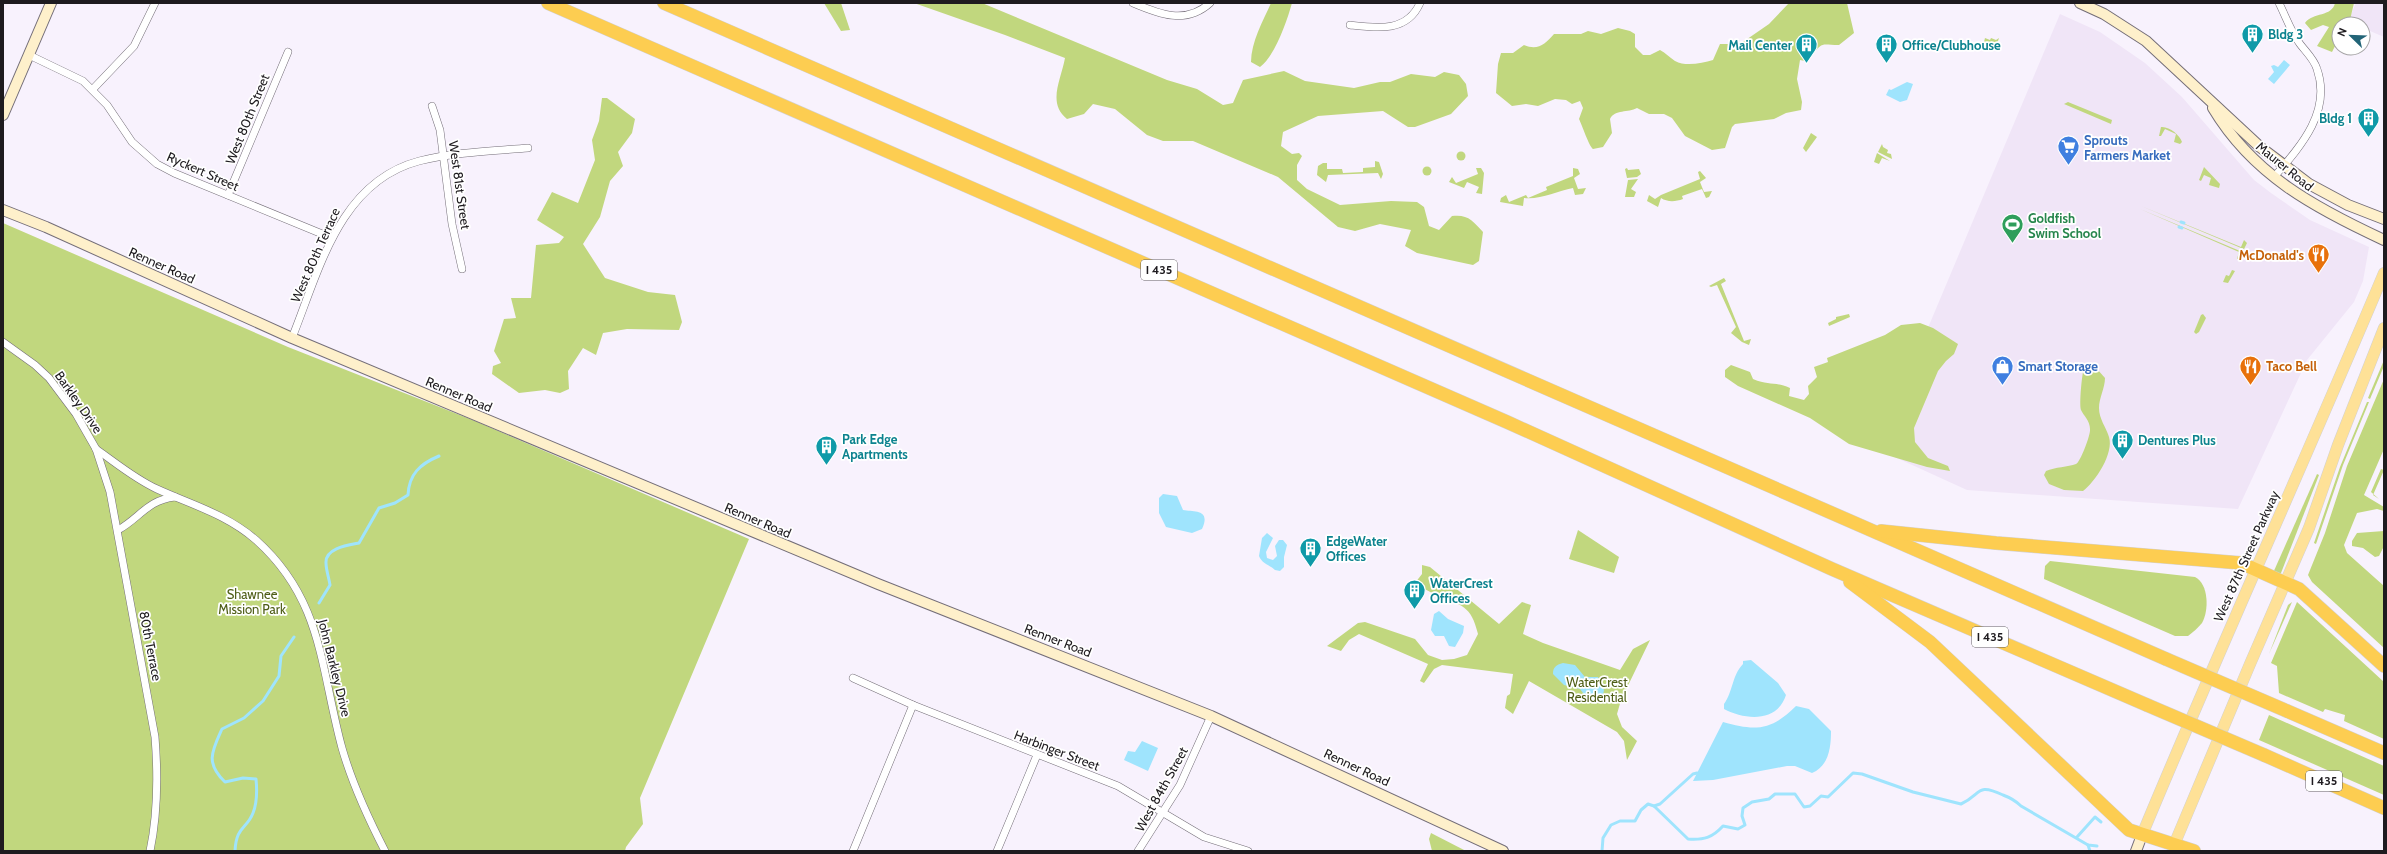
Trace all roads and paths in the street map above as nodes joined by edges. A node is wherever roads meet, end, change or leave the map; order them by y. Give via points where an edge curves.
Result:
1 (51, 3) edge
2 (155, 3) edge
3 (548, 3) edge
4 (664, 3) edge
5 (1133, 3) edge
6 (1210, 3) edge
7 (1420, 3) edge
8 (2080, 3) edge
9 (2279, 3) edge
10 (1350, 25) dead end
11 (288, 52) dead end
12 (29, 54) junction
13 (93, 89) junction
14 (2208, 101) junction
15 (432, 106) dead end
16 (3, 115) edge
17 (528, 148) dead end
18 (445, 156) junction
19 (2284, 166) junction
20 (2274, 177) junction
21 (228, 195) junction
22 (3, 210) edge
23 (2384, 219) edge
24 (332, 238) junction
25 (2384, 240) edge
26 (462, 269) dead end
27 (2384, 273) edge
28 (2384, 328) edge
29 (292, 338) junction
30 (3, 342) edge
31 (96, 449) junction
32 (177, 497) junction
33 (118, 530) junction
34 (1870, 530) junction
35 (1832, 569) junction
36 (2254, 569) junction
37 (2285, 581) junction
38 (2384, 666) edge
39 (853, 678) dead end
40 (913, 705) junction
41 (1211, 716) junction
42 (2384, 753) edge
43 (1037, 755) junction
44 (2384, 808) edge
45 (1164, 812) junction
46 (2142, 835) junction
47 (2173, 848) edge
48 (150, 851) edge
49 (385, 851) edge
50 (853, 851) edge
51 (997, 851) edge
52 (1138, 851) edge
53 (1248, 851) edge
54 (1503, 851) edge
55 (2136, 851) edge
56 (2194, 851) edge

1 - 12 main road
2 - 13 street via 134,46
3 - 35 highway, I 435 via 1507,422
4 - 34 highway
5 - 6 street via 1157,13 1180,16 1195,12
7 - 10 street via 1410,18 1396,26
8 - 14 main road, Maurer Road via 2104,14 2146,41
9 - 19 street via 2317,70 2321,92 2318,112 2310,131
11 - 21 street, West 80th Street
12 - 13 street, Ryckert Street via 63,70
12 - 16 main road
13 - 21 street, Ryckert Street via 132,142 152,160 174,173
14 - 19 main road, Maurer Road
14 - 20 main road, Maurer Road via 2225,128 2251,157
15 - 18 street, West 81st Street
17 - 18 street, West 80th Terrace
18 - 24 street, West 80th Terrace via 402,166 378,180 347,210
18 - 26 street, West 81st Street via 452,224
19 - 20 street
19 - 23 main road, Maurer Road via 2330,196
20 - 25 main road, Maurer Road via 2294,194 2327,214
21 - 24 street, Ryckert Street
22 - 29 main road, Renner Road
24 - 29 street, West 80th Terrace
27 - 36 main road, West 87th Street Parkway via 2315,436
28 - 37 main road via 2309,528
29 - 41 main road, Renner Road via 878,584
30 - 31 street, Barkley Drive via 36,365 49,378 76,414
31 - 32 street, John Barkley Drive via 143,482
31 - 33 street, 80th Terrace via 110,492
32 - 33 street via 154,502 129,524
32 - 49 street, John Barkley Drive via 222,516 240,528 278,563 295,586 314,624 334,714 352,776
33 - 48 street, 80th Terrace via 156,737 156,809
34 - 36 highway via 2004,544 2241,563
34 - 42 highway, bridge
35 - 44 highway, I 435, bridge
35 - 46 highway via 1930,642 2129,830
36 - 37 highway
36 - 46 main road, West 87th Street Parkway
37 - 38 highway via 2304,593
37 - 47 main road
39 - 40 street, Harbinger Street
40 - 43 street, Harbinger Street
40 - 50 street
41 - 45 street, West 84th Street via 1190,764
41 - 54 main road, Renner Road
43 - 45 street, Harbinger Street via 1118,786
43 - 51 street
45 - 52 street, West 84th Street
45 - 53 street, Harbinger Street via 1204,837
46 - 47 highway
46 - 55 main road, West 87th Street Parkway
47 - 56 highway

